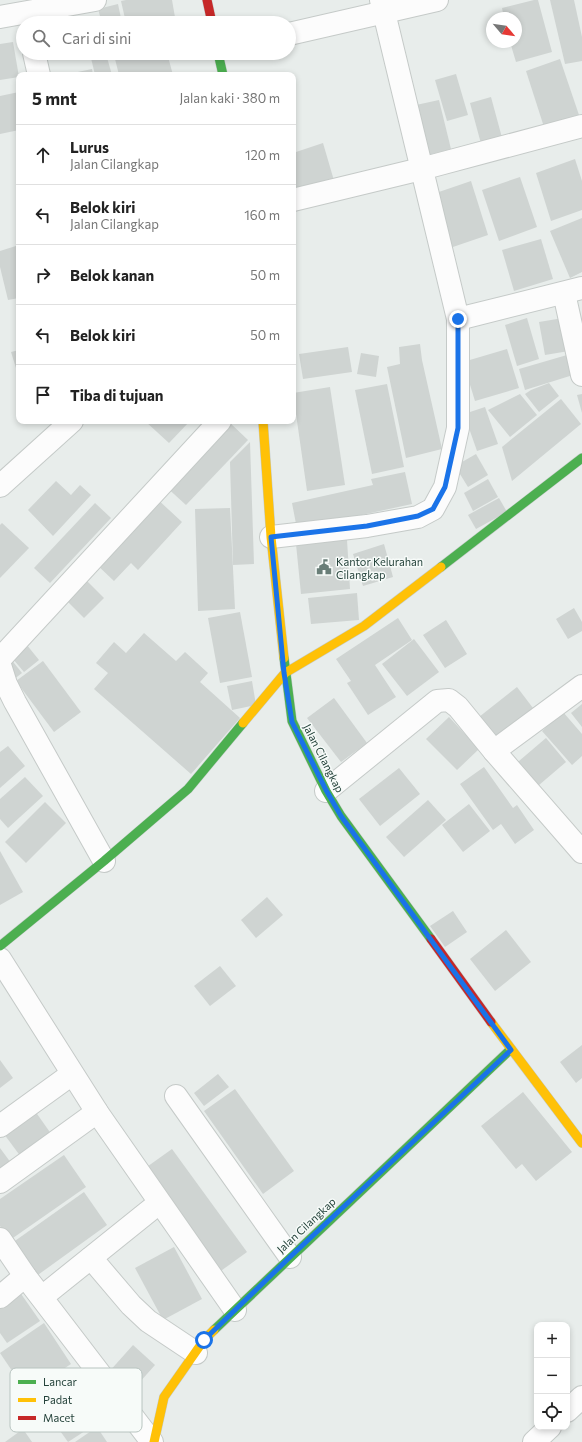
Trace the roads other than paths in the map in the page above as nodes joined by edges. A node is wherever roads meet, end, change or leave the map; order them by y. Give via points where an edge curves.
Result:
1 (95, 0) edge
2 (207, 0) edge
3 (437, 0) edge
4 (383, 6) edge
5 (24, 12) edge
6 (210, 16) edge
7 (0, 17) edge
8 (296, 32) edge
9 (36, 60) edge
10 (220, 60) edge
11 (38, 72) edge
12 (222, 72) edge
13 (582, 126) edge
14 (421, 169) junction
15 (296, 199) edge
16 (573, 291) edge
17 (458, 319) junction
18 (582, 375) edge
19 (69, 424) edge
20 (217, 424) edge
21 (263, 424) edge
22 (582, 458) edge
23 (0, 486) edge
24 (271, 537) junction
25 (0, 659) edge
26 (0, 666) edge
27 (284, 673) junction
28 (582, 686) edge
29 (494, 751) junction
30 (326, 790) junction
31 (582, 852) edge
32 (104, 862) junction
33 (0, 946) edge
34 (0, 959) edge
35 (511, 1050) junction
36 (72, 1074) junction
37 (176, 1096) dead end
38 (97, 1112) junction
39 (0, 1126) edge
40 (582, 1143) edge
41 (0, 1182) edge
42 (160, 1203) junction
43 (0, 1239) edge
44 (290, 1257) junction
45 (91, 1258) junction
46 (25, 1276) junction
47 (0, 1296) edge
48 (42, 1297) junction
49 (235, 1310) junction
50 (196, 1353) junction
51 (96, 1368) edge
52 (582, 1397) edge
53 (570, 1408) edge
54 (142, 1428) edge
55 (547, 1430) edge
56 (153, 1442) edge
57 (534, 1442) edge

1 - 5 street
2 - 6 street
3 - 4 street
4 - 8 street
4 - 14 street
5 - 7 street
9 - 11 street
10 - 12 street
13 - 14 street
14 - 15 street
14 - 17 street
16 - 17 street
16 - 18 street
17 - 24 street via 458,428 445,487 433,509 418,516 367,526
19 - 23 street
20 - 25 street
21 - 24 street, Jalan Cilangkap
22 - 27 street via 364,626
24 - 27 street, Jalan Cilangkap
26 - 32 street via 15,702
27 - 30 street, Jalan Cilangkap via 292,722
27 - 32 street via 188,788
28 - 29 street
29 - 30 street via 458,707 449,700 437,701
29 - 31 street
30 - 35 street, Jalan Cilangkap via 341,816
32 - 33 street
34 - 36 street
35 - 40 street, Jalan Cilangkap
35 - 44 street, Jalan Cilangkap
36 - 38 street
36 - 39 street
37 - 44 street
38 - 41 street
38 - 42 street
42 - 45 street
42 - 49 street
43 - 46 street
44 - 49 street, Jalan Cilangkap
45 - 48 street
45 - 50 street via 148,1321
46 - 47 street
46 - 48 street
48 - 51 street
49 - 50 street, Jalan Cilangkap via 204,1340
50 - 56 street, Jalan Cilangkap via 164,1398
52 - 53 street
54 - 56 street
55 - 57 street

